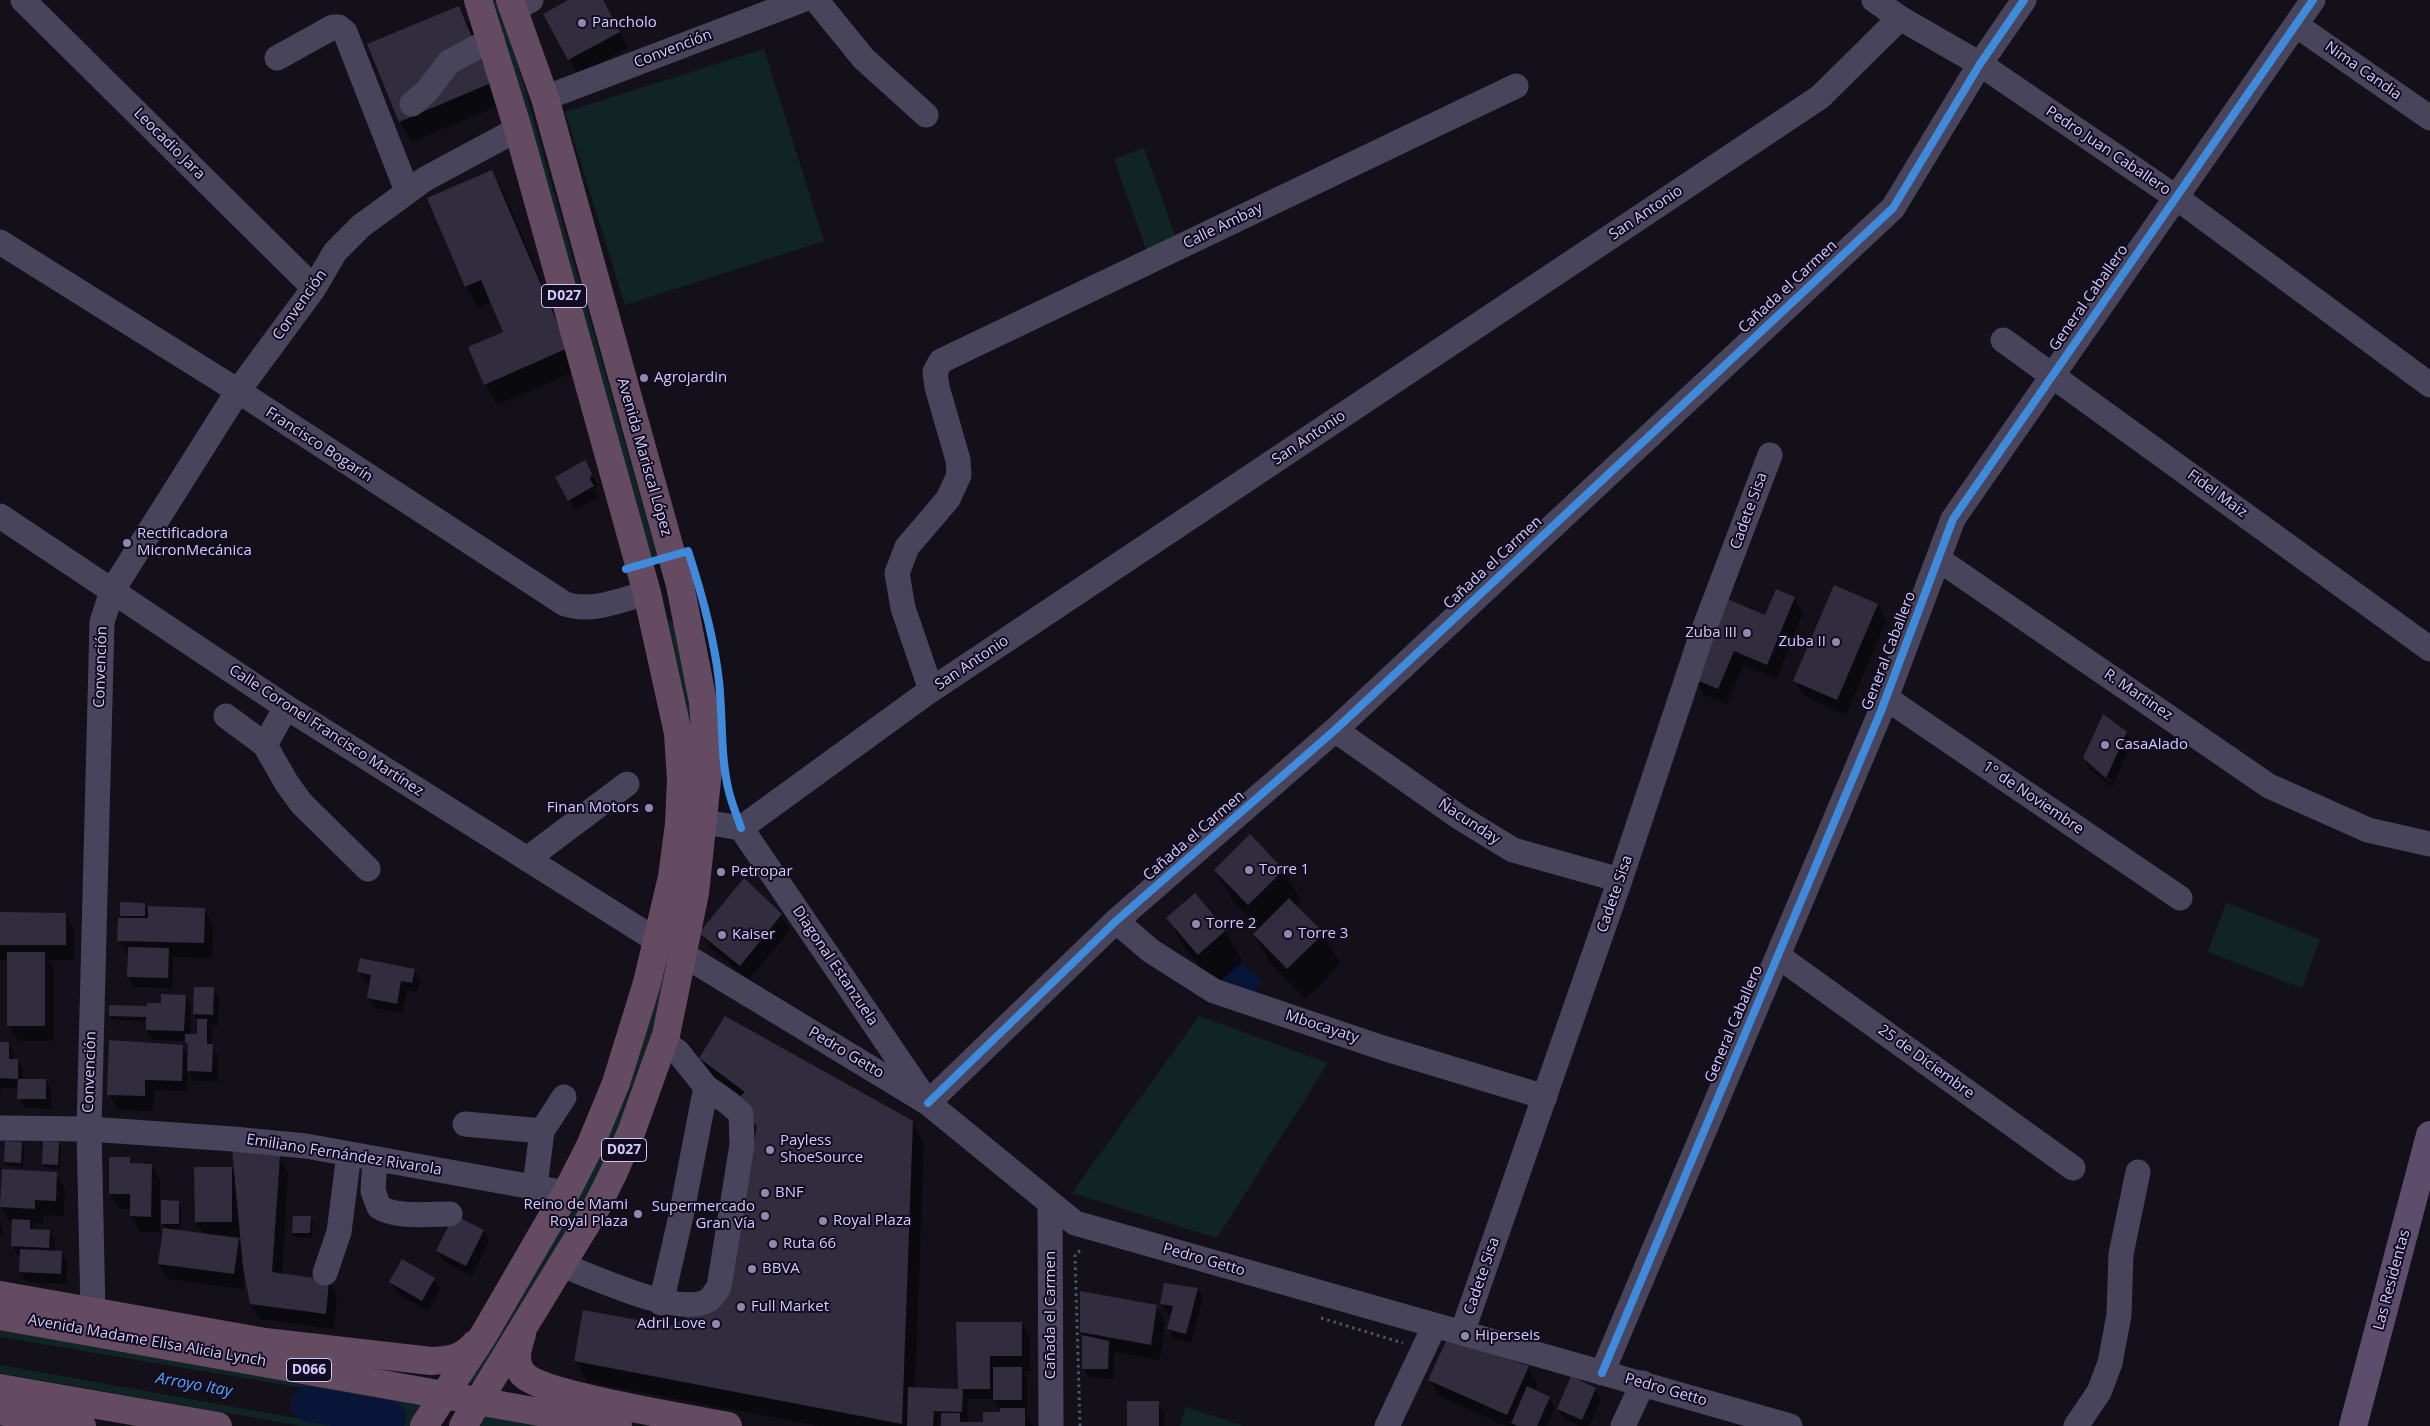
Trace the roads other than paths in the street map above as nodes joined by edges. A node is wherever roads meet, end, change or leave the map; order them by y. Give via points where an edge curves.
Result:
1 (23, 0) edge
2 (478, 0) edge
3 (802, 0) edge
4 (816, 0) edge
5 (1874, 0) edge
6 (2024, 0) edge
7 (2313, 0) edge
8 (522, 2) edge
9 (1900, 18) junction
10 (2296, 25) junction
11 (492, 39) junction
12 (277, 58) dead end
13 (1980, 64) junction
14 (1516, 86) dead end
15 (545, 98) junction
16 (412, 104) dead end
17 (926, 115) dead end
18 (2430, 118) edge
19 (518, 128) junction
20 (406, 192) junction
21 (2176, 198) junction
22 (0, 242) edge
23 (314, 288) junction
24 (2003, 340) dead end
25 (2052, 375) junction
26 (2430, 385) edge
27 (238, 392) junction
28 (1770, 455) dead end
29 (0, 516) edge
30 (1938, 559) junction
31 (112, 591) junction
32 (647, 593) junction
33 (2430, 649) edge
34 (931, 690) junction
35 (1886, 698) junction
36 (286, 708) junction
37 (226, 716) dead end
38 (1335, 730) junction
39 (265, 745) junction
40 (627, 784) dead end
41 (704, 822) junction
42 (741, 828) junction
43 (2430, 844) edge
44 (528, 859) junction
45 (368, 869) dead end
46 (1620, 880) junction
47 (2180, 898) dead end
48 (1116, 921) junction
49 (656, 940) junction
50 (684, 955) junction
51 (1778, 956) junction
52 (663, 1042) junction
53 (706, 1087) junction
54 (564, 1097) dead end
55 (1545, 1097) junction
56 (928, 1103) junction
57 (465, 1124) dead end
58 (0, 1128) edge
59 (89, 1129) junction
60 (542, 1131) junction
61 (2430, 1135) edge
62 (350, 1154) junction
63 (375, 1159) junction
64 (2074, 1168) dead end
65 (2138, 1172) dead end
66 (536, 1186) junction
67 (566, 1193) junction
68 (1050, 1204) junction
69 (450, 1214) dead end
70 (562, 1266) junction
71 (325, 1273) dead end
72 (0, 1295) edge
73 (661, 1303) junction
74 (93, 1313) junction
75 (0, 1316) edge
76 (1434, 1326) junction
77 (524, 1328) junction
78 (1462, 1333) junction
79 (483, 1336) junction
80 (1602, 1373) junction
81 (1643, 1383) junction
82 (0, 1388) edge
83 (0, 1411) edge
84 (428, 1420) edge
85 (465, 1423) edge
86 (82, 1426) edge
87 (218, 1426) edge
88 (618, 1426) edge
89 (728, 1426) edge
90 (1051, 1426) edge
91 (1387, 1426) edge
92 (1623, 1426) edge
93 (1790, 1426) edge
94 (2076, 1426) edge
95 (2353, 1426) edge

1 - 23 street, Leocadio Jara
2 - 11 highway, D027
3 - 15 street, Convención
4 - 17 street via 864,59
5 - 9 street, Pedro Juan Caballero
6 - 13 street, Cañada el Carmen
7 - 10 street, General Caballero
8 - 15 highway, Avenida Mariscal López / D027
9 - 13 street, Pedro Juan Caballero
9 - 34 street, San Antonio via 1820,96
10 - 18 street, Nima Candia
10 - 21 street, General Caballero
11 - 16 street via 449,62 427,91
11 - 19 highway, D027
12 - 20 street via 333,26 345,32
13 - 21 street, Pedro Juan Caballero
13 - 38 street, Cañada el Carmen via 1892,208
14 - 34 street, Calle Ambay via 942,361 935,372 937,387 958,460 959,475 948,498 907,547 897,573 903,608
15 - 41 highway, Avenida Mariscal López / D027 via 680,585 703,702 708,771
19 - 20 street, Convención
19 - 32 highway, D027
20 - 23 street, Convención via 361,226 335,252
21 - 25 street, General Caballero
21 - 26 street, Pedro Juan Caballero
22 - 27 street, Francisco Bogarín
23 - 27 street, Convención
24 - 25 street, Fidel Maiz
25 - 30 street, General Caballero via 1952,519
25 - 33 street, Fidel Maiz
27 - 31 street, Convención
27 - 32 street, Francisco Bogarín via 565,604 578,609 591,608
28 - 46 street, Cadete Sisa via 1701,637
29 - 31 street, Calle Coronel Francisco Martínez
30 - 35 street, General Caballero
30 - 43 street, R. Martinez via 2269,786 2368,830
31 - 36 street, Calle Coronel Francisco Martínez
31 - 59 street, Convención via 102,622
32 - 49 highway, D027 via 678,733 681,780 672,877
34 - 42 street, San Antonio
35 - 47 street, 1° de Noviembre
35 - 51 street, General Caballero
36 - 39 street
36 - 44 street, Calle Coronel Francisco Martínez
37 - 39 street
38 - 46 street, Ñacunday via 1459,817 1513,850
38 - 48 street, Cañada el Carmen
39 - 45 street via 301,803
40 - 44 street
41 - 42 street
41 - 50 highway, Avenida Mariscal López / D027
42 - 56 street, Diagonal Estanzuela
44 - 49 street, Calle Coronel Francisco Martínez
46 - 55 street, Cadete Sisa
48 - 55 street, Mbocayaty via 1151,951 1214,992
48 - 56 street, Cañada el Carmen
49 - 67 highway, D027 via 645,992 619,1074 590,1146
50 - 52 highway, D027
50 - 56 street, Pedro Getto
51 - 64 street, 25 de Diciembre
51 - 80 street, General Caballero
52 - 53 street via 678,1052
52 - 70 highway, D027 via 613,1174
53 - 73 street
53 - 73 street via 741,1114 742,1127 731,1224 719,1287 709,1300 687,1306
54 - 60 street
55 - 78 street, Cadete Sisa
56 - 68 street, Pedro Getto
57 - 60 street
58 - 59 street, Emiliano Fernández Rivarola
59 - 62 street, Emiliano Fernández Rivarola via 233,1139
59 - 74 street, Convención
60 - 66 street
61 - 95 main road, Las Residentas
62 - 63 street, Emiliano Fernández Rivarola
62 - 71 street via 339,1232
63 - 66 street, Emiliano Fernández Rivarola
63 - 69 street via 373,1191 379,1207 389,1212
65 - 94 street via 2121,1254 2119,1315 2110,1363 2099,1392
66 - 67 street, Emiliano Fernández Rivarola
67 - 79 highway, D027
68 - 76 street, Pedro Getto via 1075,1223
68 - 90 street, Cañada el Carmen
70 - 73 street
70 - 77 highway, D027
72 - 74 highway
74 - 79 highway via 265,1342 431,1361 465,1355
75 - 88 highway, Avenida Madame Elisa Alicia Lynch / D066, bridge
76 - 78 street, Pedro Getto
76 - 91 street
77 - 85 highway, D027
77 - 89 highway via 517,1351 517,1365 529,1380 577,1396
78 - 80 street, Pedro Getto
79 - 84 highway, D027
80 - 81 street, Pedro Getto
81 - 92 street
81 - 93 street, Pedro Getto
82 - 87 highway
83 - 86 highway

